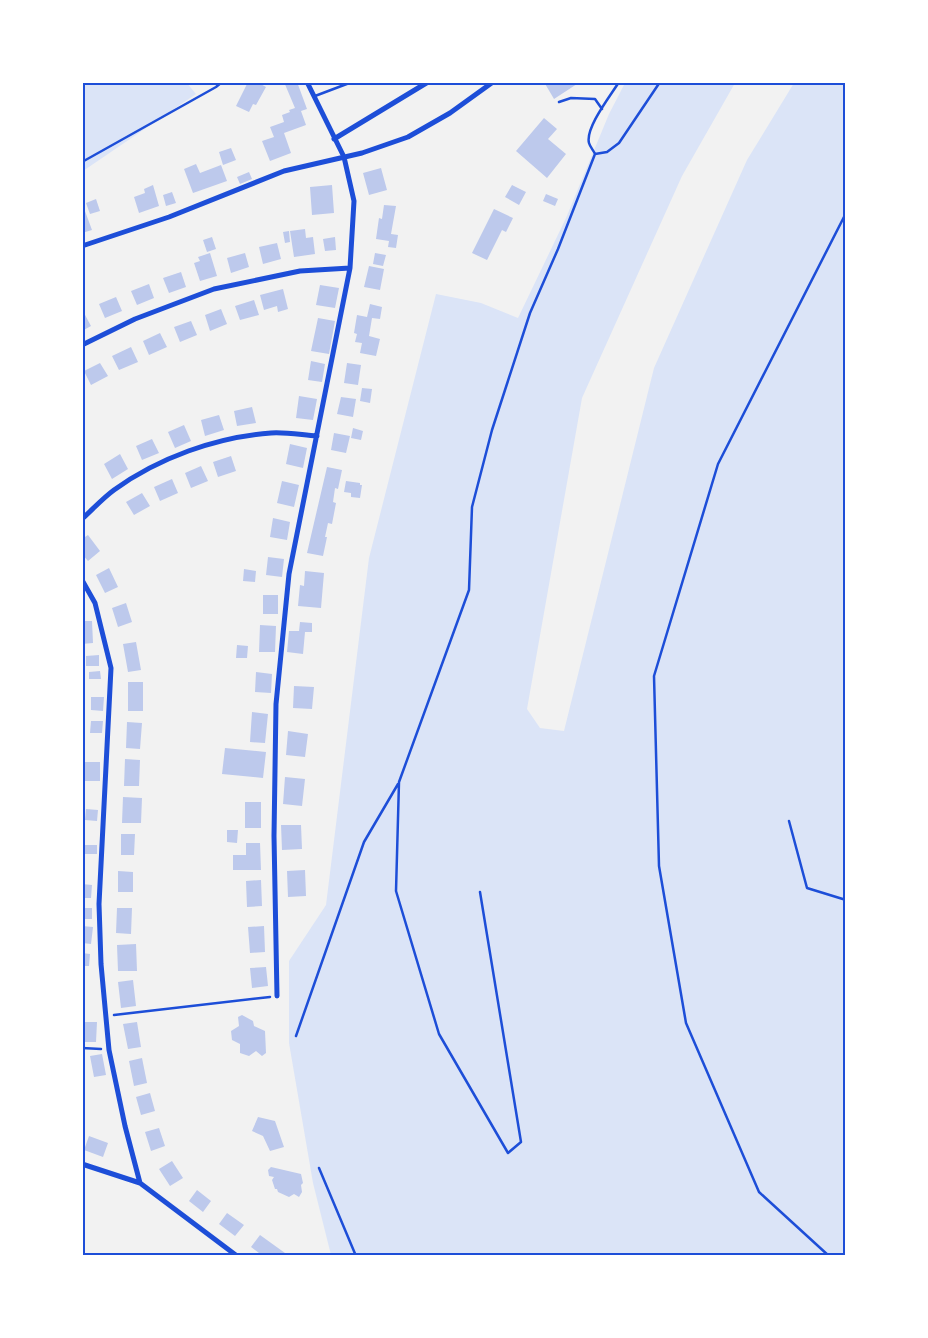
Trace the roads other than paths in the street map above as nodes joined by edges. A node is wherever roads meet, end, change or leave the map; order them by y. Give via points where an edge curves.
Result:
1 (307, 82) edge
2 (352, 82) edge
3 (417, 82) edge
4 (428, 82) edge
5 (492, 82) edge
6 (420, 88) junction
7 (313, 96) junction
8 (334, 139) junction
9 (344, 157) junction
10 (82, 246) edge
11 (350, 268) junction
12 (82, 345) edge
13 (316, 436) junction
14 (82, 519) edge
15 (82, 580) edge
16 (277, 996) road end
17 (82, 1164) edge
18 (140, 1183) junction
19 (238, 1256) edge

1 - 7 street
2 - 7 lane
3 - 6 lane
4 - 6 street
5 - 9 street via 450,113 408,137
6 - 8 street
7 - 8 street
8 - 9 street
9 - 10 street via 284,171 169,217
9 - 11 street via 354,200
11 - 12 street via 300,271 214,290 135,319
11 - 13 street
13 - 14 street via 272,433 235,437 191,451 147,469 113,491
13 - 16 street via 289,574 276,704
15 - 18 street via 95,603 111,668 99,904 101,964 109,1050
17 - 18 street
18 - 19 street

